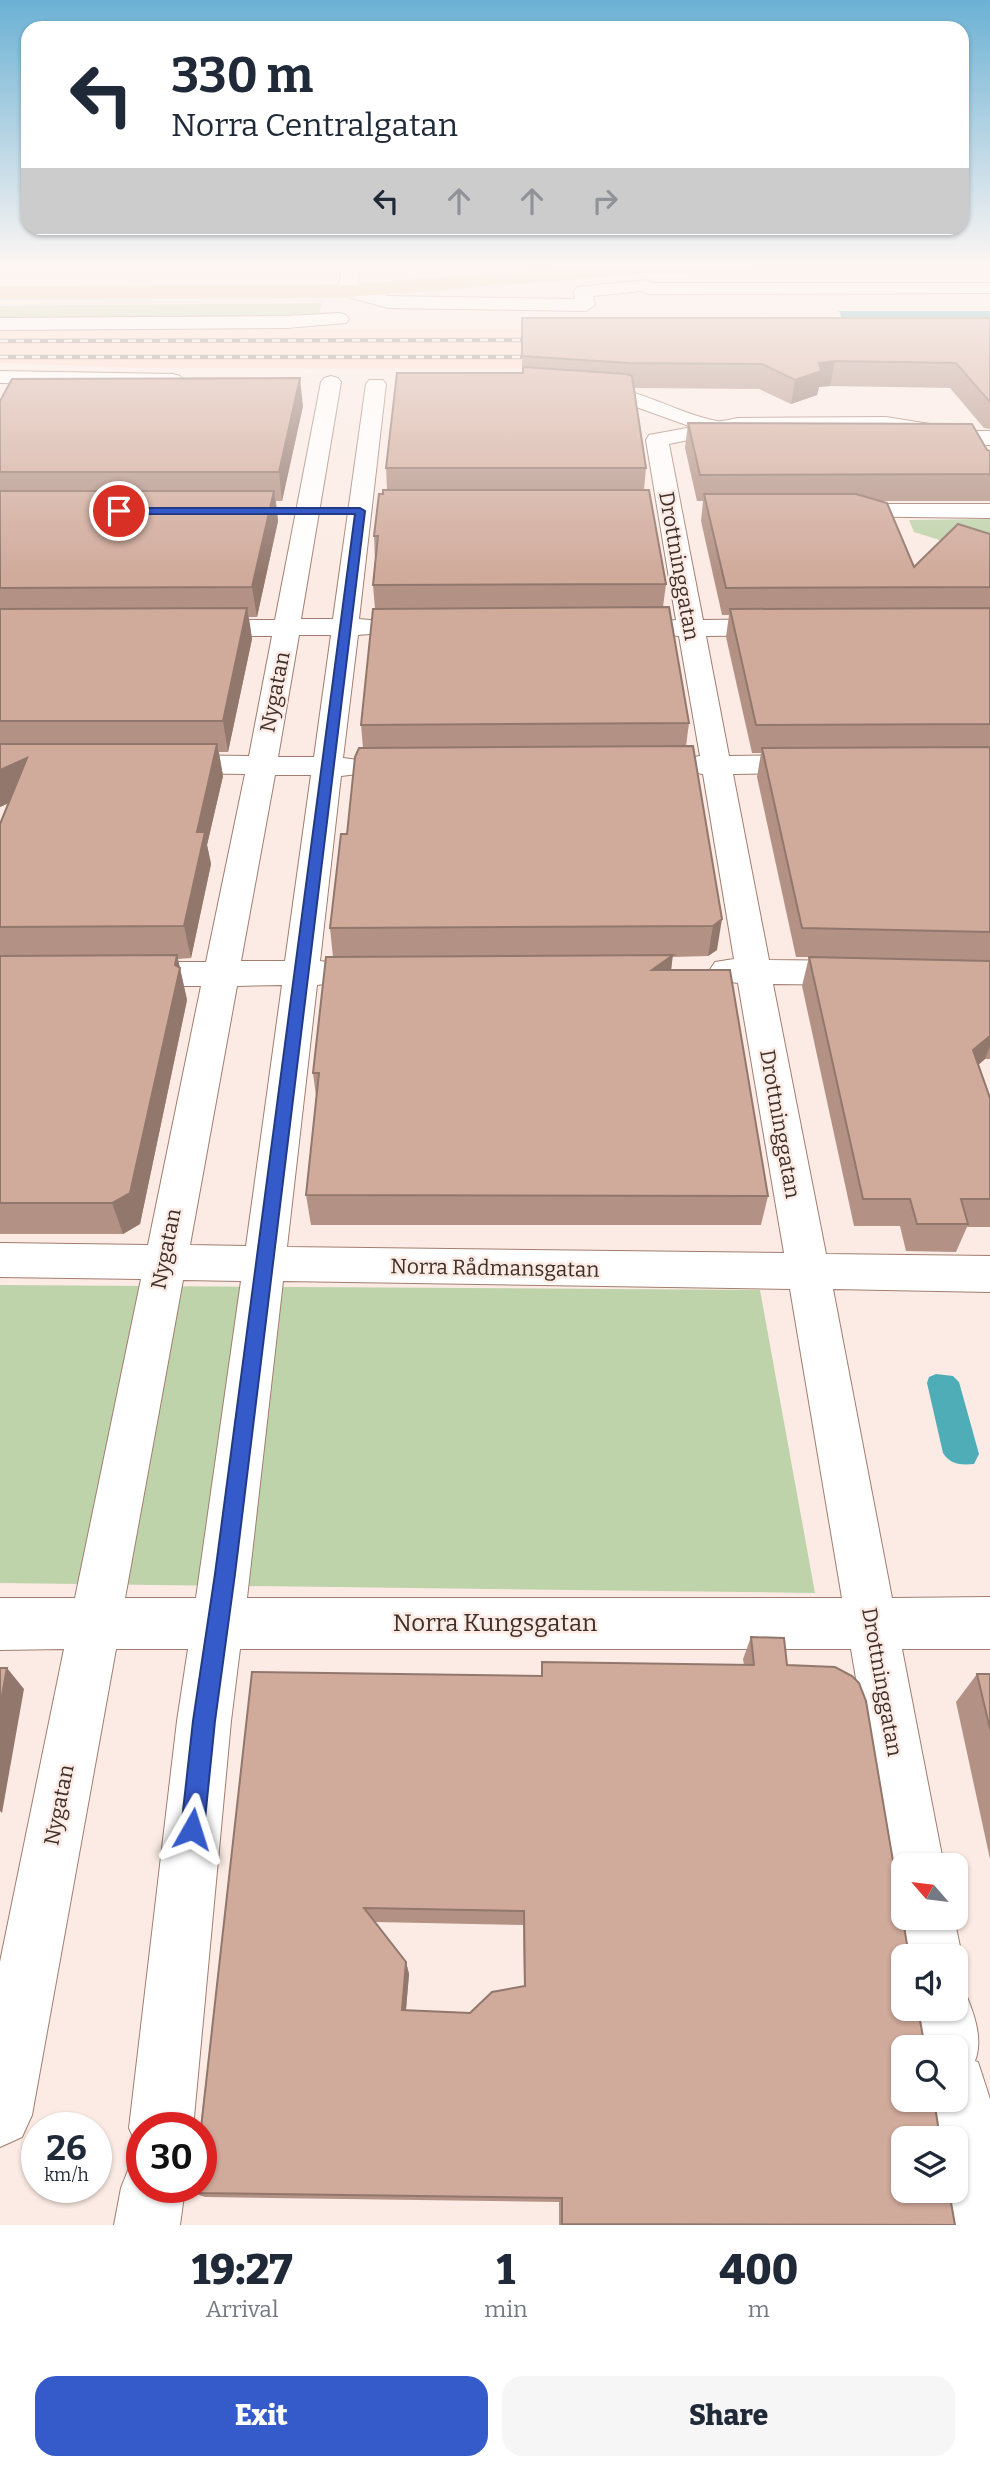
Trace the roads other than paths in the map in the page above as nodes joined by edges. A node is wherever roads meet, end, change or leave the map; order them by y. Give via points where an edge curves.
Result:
1 (194, 387) edge
2 (7, 388) edge
3 (303, 388) dead end
4 (400, 390) edge
5 (352, 391) junction
6 (558, 392) edge
7 (715, 427) junction
8 (981, 445) edge
9 (281, 511) dead end
10 (333, 511) junction
11 (387, 511) edge
12 (809, 511) edge
13 (990, 511) edge
14 (813, 626) edge
15 (287, 627) junction
16 (346, 627) junction
17 (401, 627) edge
18 (178, 628) edge
19 (635, 628) edge
20 (690, 628) junction
21 (138, 764) edge
22 (261, 764) junction
23 (839, 764) edge
24 (660, 765) edge
25 (715, 765) junction
26 (328, 767) junction
27 (383, 767) edge
28 (698, 971) edge
29 (753, 971) junction
30 (220, 973) junction
31 (302, 973) junction
32 (356, 973) edge
33 (96, 974) edge
34 (892, 974) edge
35 (0, 1260) edge
36 (164, 1261) junction
37 (265, 1265) junction
38 (808, 1273) junction
39 (990, 1274) edge
40 (218, 1623) junction
41 (871, 1623) junction
42 (990, 1623) edge
43 (0, 1624) edge
44 (94, 1625) junction
45 (914, 1853) edge
46 (163, 2112) edge
47 (961, 2112) edge
48 (0, 2115) edge
49 (151, 2203) edge
50 (147, 2225) edge
51 (981, 2225) edge

1 - 2 street
3 - 5 street
4 - 5 street
5 - 10 street, Nygatan
5 - 10 street, Nygatan
6 - 7 street via 628,397
7 - 8 street via 739,435 888,435 919,428
7 - 20 street, Drottninggatan via 657,440
9 - 10 street
10 - 11 street
10 - 15 street, Nygatan
10 - 16 street, Nygatan
12 - 13 street
14 - 20 street
15 - 16 street
15 - 18 street
15 - 22 street, Nygatan
16 - 17 street
16 - 26 street, Nygatan
19 - 20 street
20 - 25 street, Drottninggatan
21 - 22 street
22 - 26 street
22 - 30 street, Nygatan
23 - 25 street
24 - 25 street
25 - 29 street, Drottninggatan
26 - 27 street
26 - 31 street, Nygatan
28 - 29 street
29 - 34 street
29 - 38 street, Drottninggatan
30 - 31 street
30 - 33 street
30 - 36 street, Nygatan
31 - 32 street
31 - 37 street, Nygatan
35 - 36 street, Norra Rådmansgatan
36 - 37 street, Norra Rådmansgatan
36 - 44 street, Nygatan
37 - 38 street, Norra Rådmansgatan
37 - 40 street, Nygatan
38 - 39 street, Norra Rådmansgatan
38 - 41 street, Drottninggatan
40 - 41 street, Norra Kungsgatan
40 - 44 street, Norra Kungsgatan
40 - 46 street, Nygatan
41 - 42 street, Norra Kungsgatan
41 - 45 street, Drottninggatan
43 - 44 street, Norra Kungsgatan
44 - 48 street, Nygatan
47 - 51 street
49 - 50 street

